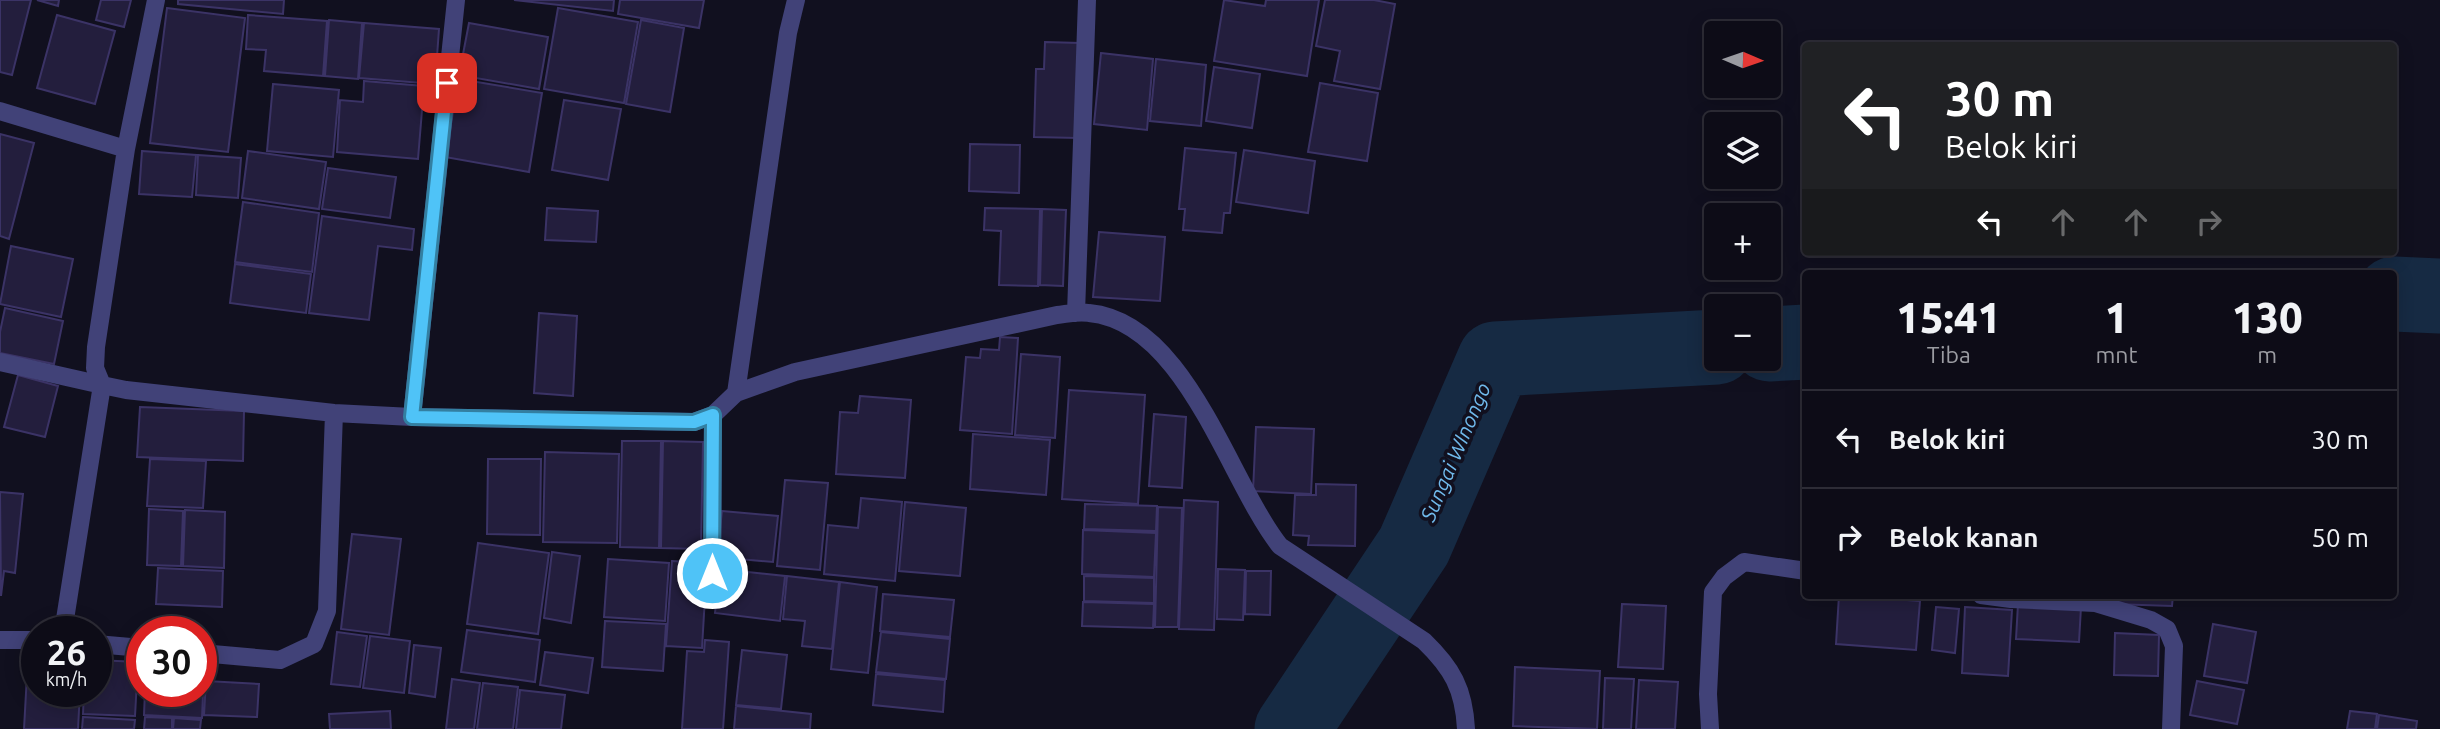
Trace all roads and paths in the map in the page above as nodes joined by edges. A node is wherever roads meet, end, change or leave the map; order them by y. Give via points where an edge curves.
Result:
1 (156, 0) edge
2 (456, 0) edge
3 (796, 0) edge
4 (1087, 0) edge
5 (0, 111) edge
6 (126, 149) junction
7 (1076, 313) junction
8 (0, 362) edge
9 (102, 385) junction
10 (736, 393) junction
11 (334, 413) junction
12 (713, 415) junction
13 (412, 417) junction
14 (1802, 570) edge
15 (712, 599) dead end
16 (2011, 599) edge
17 (66, 616) edge
18 (0, 640) edge
19 (21, 640) edge
20 (217, 654) edge
21 (1466, 729) edge
22 (1710, 729) edge
23 (2171, 729) edge

1 - 6 street
2 - 13 street
3 - 10 street
4 - 7 street
5 - 6 street
6 - 9 street via 96,347 95,368
7 - 10 street via 794,372
7 - 21 street via 1120,322 1166,357 1190,388 1265,527 1280,546 1424,641 1452,672 1465,709
8 - 9 street
9 - 11 street
9 - 17 street
10 - 12 street
11 - 13 street
11 - 20 street via 327,611 314,644 280,660
12 - 13 street via 694,422
12 - 15 street
14 - 22 street via 1744,562 1713,592
16 - 23 street via 2095,603 2166,629 2174,646
18 - 19 street

